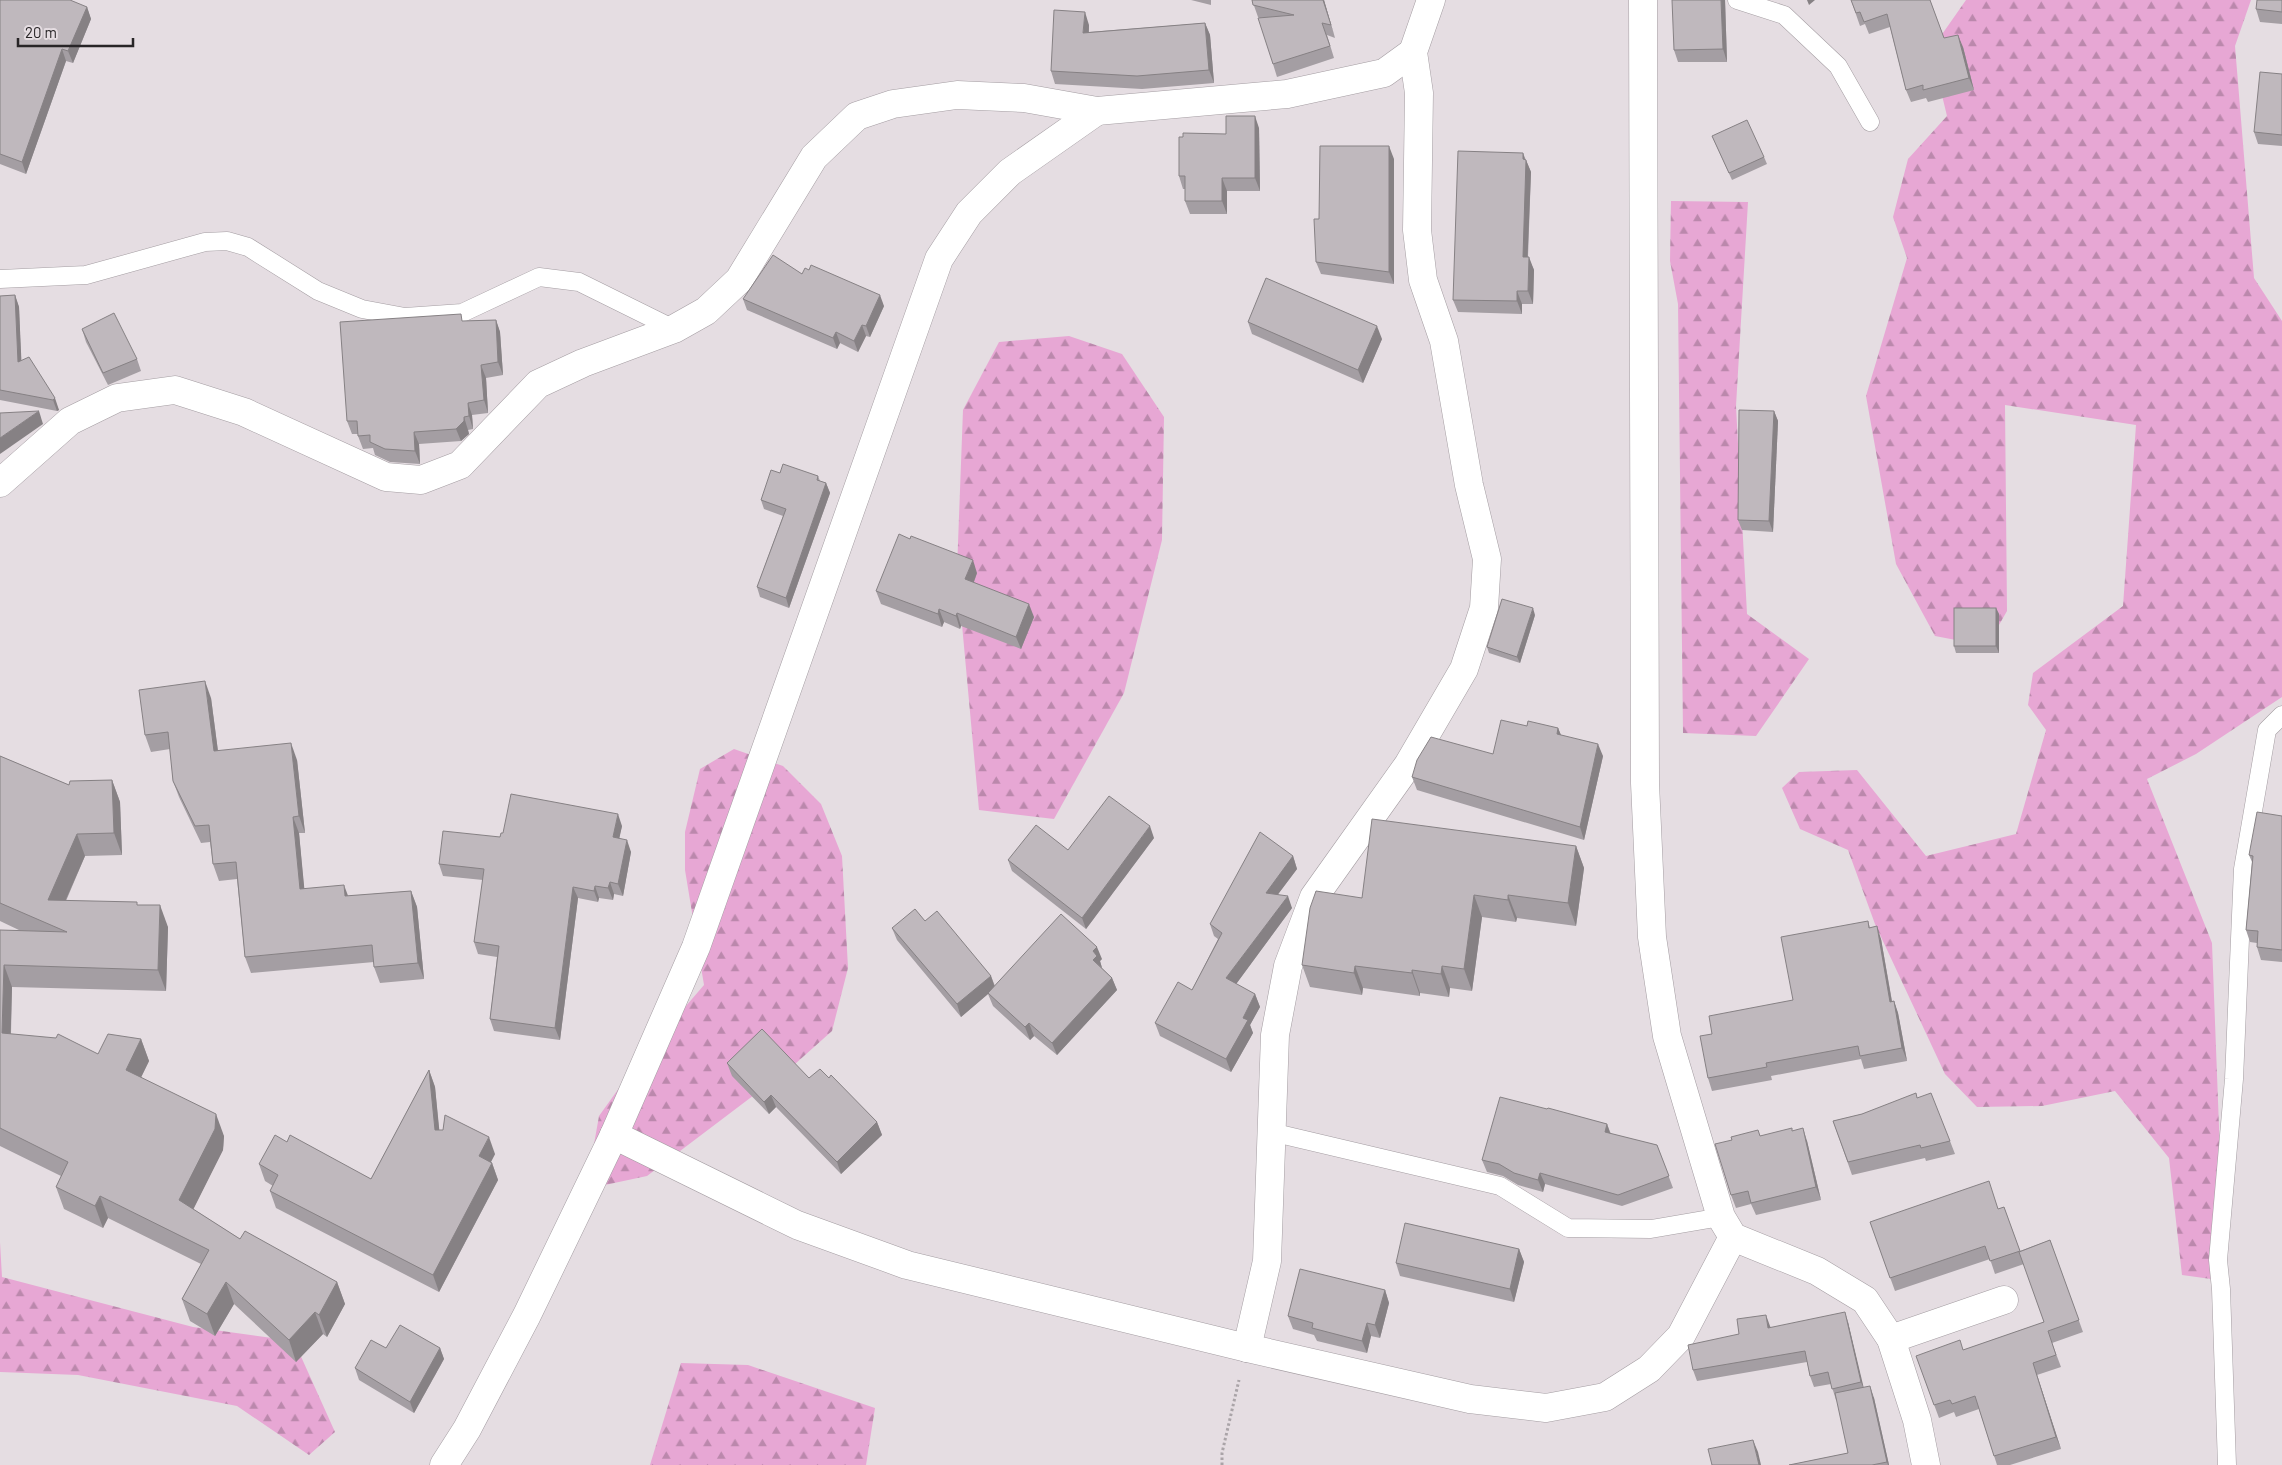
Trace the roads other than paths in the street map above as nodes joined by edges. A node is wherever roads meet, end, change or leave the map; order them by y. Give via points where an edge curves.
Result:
1 (1430, 0) edge
2 (1643, 0) edge
3 (1737, 0) edge
4 (1413, 52) junction
5 (1097, 111) junction
6 (1870, 122) dead end
7 (0, 279) edge
8 (674, 329) junction
9 (0, 483) edge
10 (2282, 715) edge
11 (1271, 1132) junction
12 (614, 1135) junction
13 (1727, 1227) junction
14 (2004, 1300) dead end
15 (1891, 1339) junction
16 (1247, 1348) junction
17 (444, 1465) edge
18 (1926, 1465) edge
19 (2227, 1465) edge

1 - 4 street
2 - 13 street via 1645,782 1652,937 1667,1036
3 - 6 lane via 1784,15 1838,66
4 - 5 street via 1384,73 1287,94
4 - 11 street via 1419,92 1417,230 1423,280 1444,341 1469,485 1487,559 1484,608 1464,669 1408,765 1314,897 1288,966 1278,1017
5 - 8 street via 1024,98 957,95 893,104 857,116 814,158 739,280 706,311
5 - 12 street via 1010,172 969,213 939,260 696,947
7 - 8 lane via 86,275 205,242 227,241 248,247 318,291 362,309 405,317 462,313 539,276 579,282
8 - 9 street via 583,363 538,384 460,465 421,480 386,477 244,412 175,390 117,398 70,421
10 - 19 lane via 2267,730 2244,869 2234,1079 2218,1260
11 - 13 lane via 1500,1186 1568,1228
11 - 16 street via 1267,1261
12 - 16 street via 797,1225 907,1265
12 - 17 street via 527,1315 467,1429
13 - 15 street via 1817,1271 1865,1300
13 - 16 street via 1681,1336 1649,1369 1605,1397 1546,1408 1470,1399
14 - 15 street
15 - 18 street via 1917,1420

